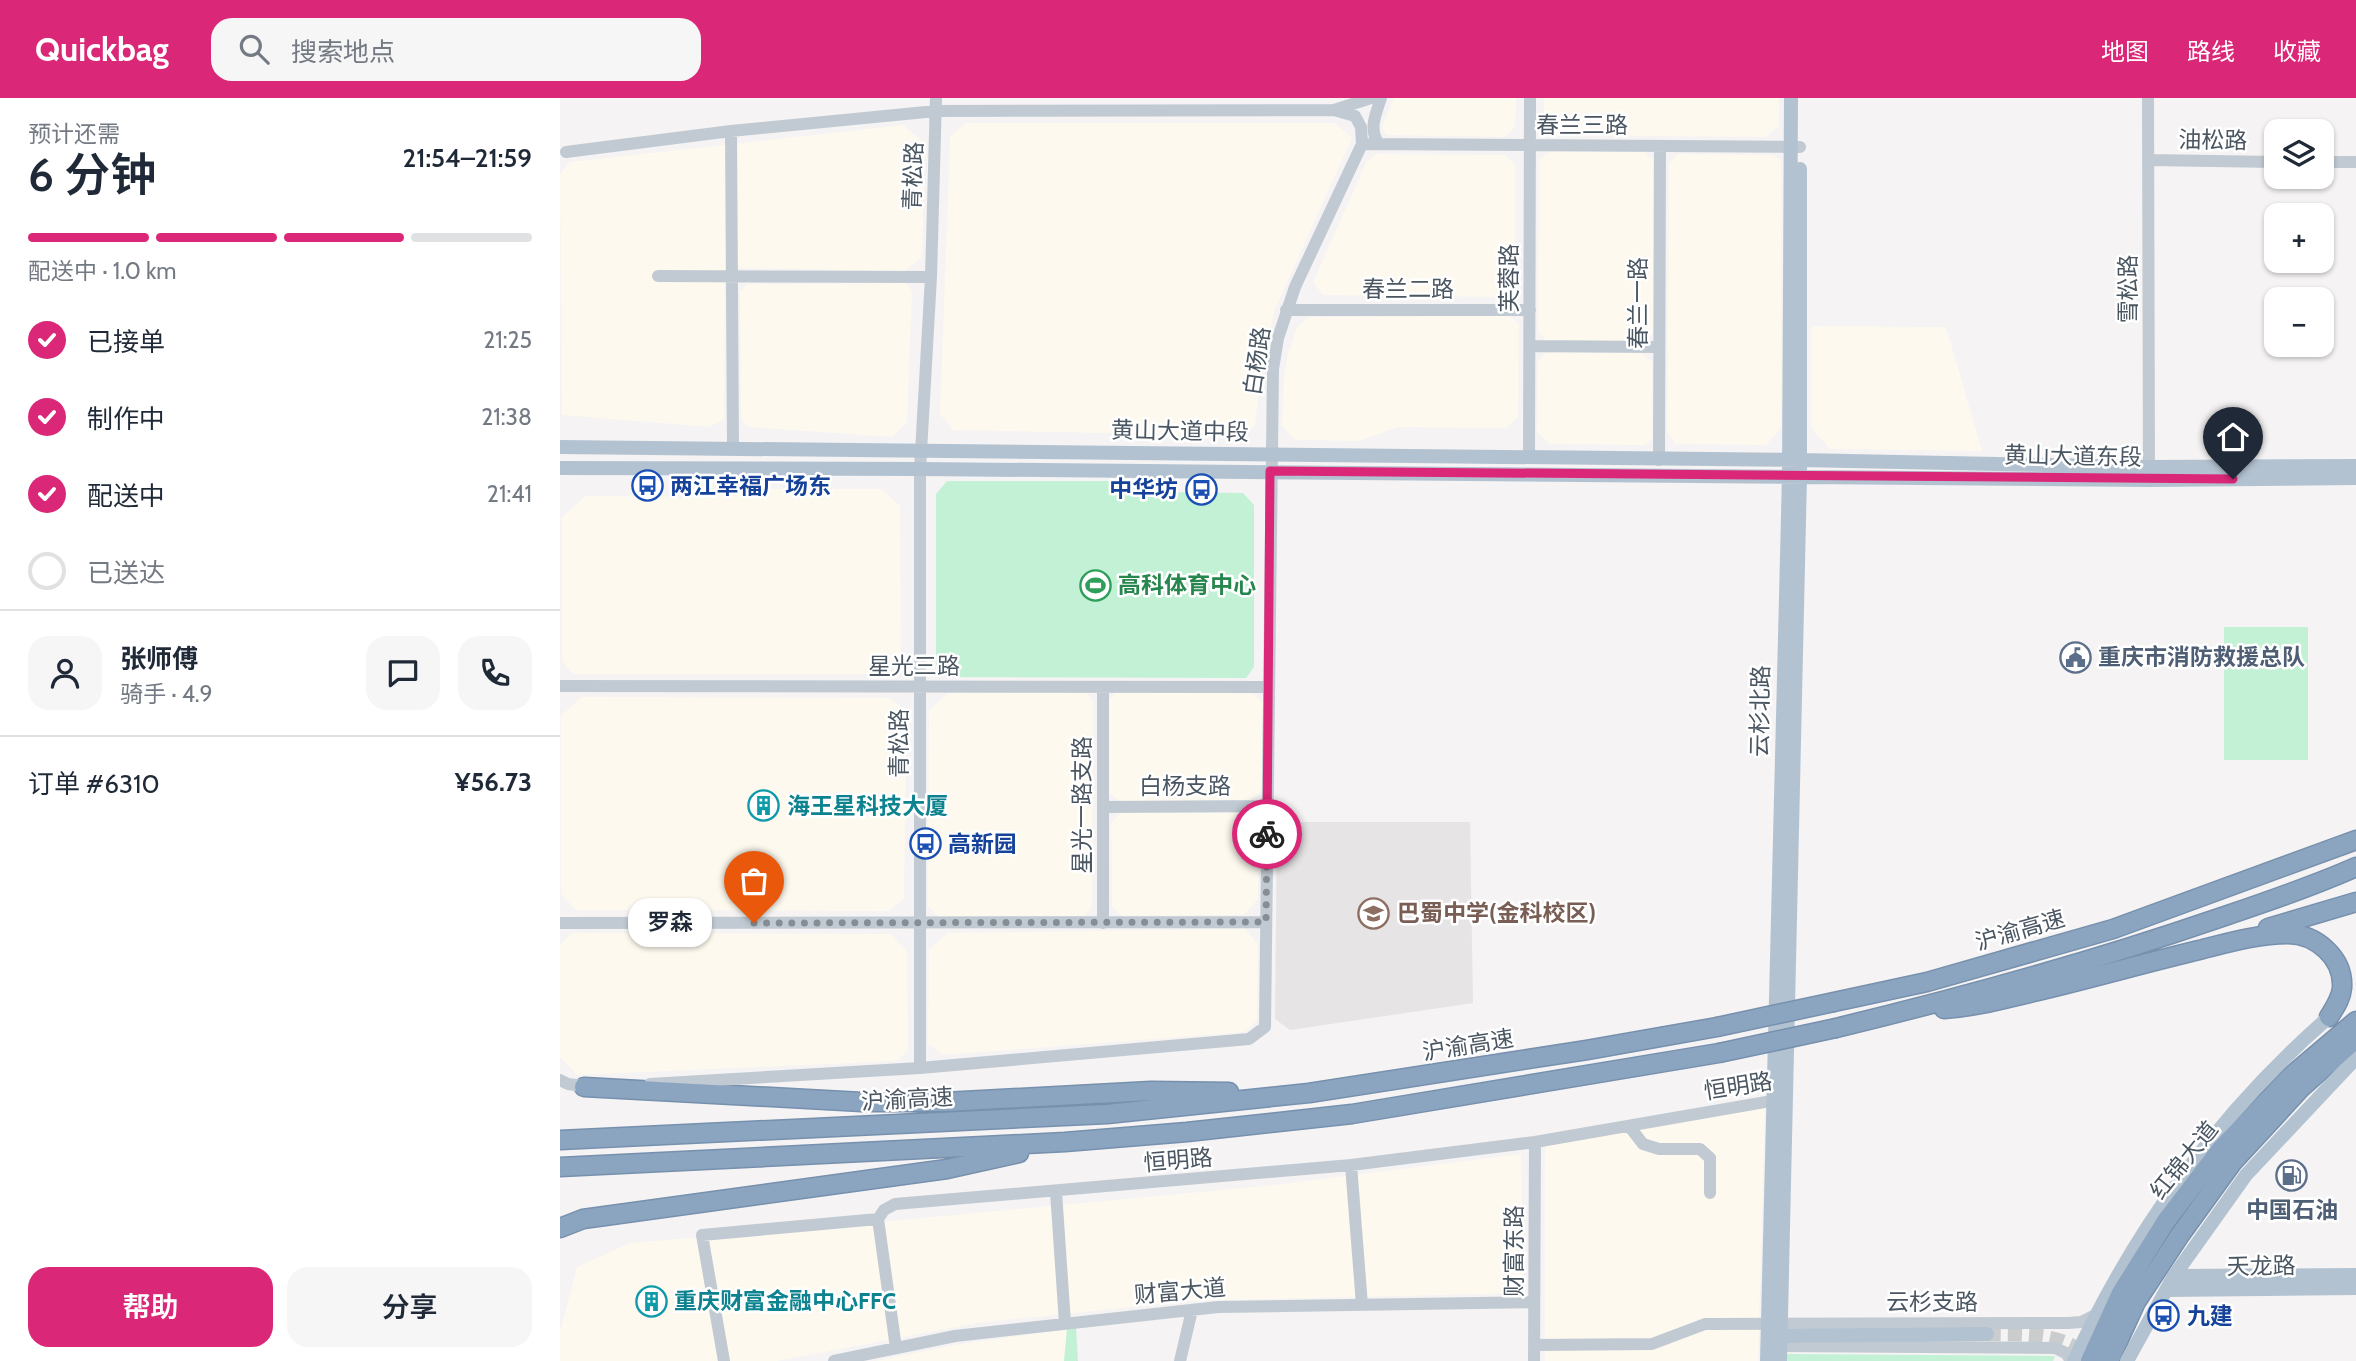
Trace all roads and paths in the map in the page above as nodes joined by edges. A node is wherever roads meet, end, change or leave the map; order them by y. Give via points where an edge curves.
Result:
1 (1371, 98) edge
2 (1381, 98) edge
3 (1530, 98) edge
4 (1791, 98) edge
5 (1801, 98) edge
6 (2148, 98) edge
7 (936, 104) edge
8 (1334, 110) junction
9 (732, 131) junction
10 (1362, 144) junction
11 (1379, 144) junction
12 (1531, 146) junction
13 (1660, 146) junction
14 (1796, 147) junction
15 (562, 152) edge
16 (2148, 160) junction
17 (2264, 162) edge
18 (2334, 162) edge
19 (2356, 162) edge
20 (658, 276) dead end
21 (733, 277) junction
22 (931, 277) junction
23 (1286, 310) junction
24 (1530, 310) junction
25 (1530, 346) junction
26 (1658, 347) junction
27 (560, 446) edge
28 (733, 448) junction
29 (920, 450) junction
30 (1271, 455) junction
31 (1529, 458) junction
32 (1659, 460) junction
33 (1795, 460) junction
34 (2356, 466) edge
35 (560, 468) edge
36 (920, 469) junction
37 (1270, 471) junction
38 (2149, 473) junction
39 (1794, 476) junction
40 (2356, 478) edge
41 (560, 686) edge
42 (920, 687) junction
43 (1103, 687) junction
44 (1269, 687) junction
45 (1268, 806) junction
46 (1103, 807) junction
47 (2356, 840) edge
48 (2356, 867) edge
49 (2356, 902) edge
50 (1266, 922) junction
51 (560, 923) edge
52 (920, 923) junction
53 (1103, 923) junction
54 (2177, 955) junction
55 (1902, 1012) junction
56 (2329, 1017) joint
57 (2356, 1021) edge
58 (2356, 1039) edge
59 (2356, 1058) edge
60 (920, 1068) junction
61 (560, 1080) edge
62 (584, 1087) junction
63 (1309, 1093) junction
64 (1781, 1099) junction
65 (1629, 1126) junction
66 (568, 1140) edge
67 (1065, 1142) junction
68 (1535, 1142) junction
69 (1351, 1165) junction
70 (560, 1167) edge
71 (1056, 1192) junction
72 (1710, 1193) dead end
73 (878, 1219) junction
74 (560, 1228) edge
75 (2356, 1275) edge
76 (2174, 1276) junction
77 (2356, 1288) edge
78 (2166, 1290) junction
79 (1534, 1302) junction
80 (1362, 1305) junction
81 (1192, 1310) junction
82 (2095, 1315) junction
83 (1065, 1322) junction
84 (2003, 1323) junction
85 (2019, 1323) junction
86 (1987, 1334) tunnel mouth
87 (1774, 1342) edge
88 (1535, 1345) junction
89 (896, 1348) junction
90 (2000, 1348) junction
91 (2025, 1348) junction
92 (724, 1361) edge
93 (834, 1361) edge
94 (1180, 1361) edge
95 (1535, 1361) edge
96 (2072, 1361) edge
97 (2091, 1361) edge
98 (2109, 1361) edge
99 (2127, 1361) edge

1 - 8 street
2 - 11 street via 1373,128
3 - 12 street, 芙蓉路
4 - 14 main road, 云杉北路
5 - 14 main road, 云杉北路
6 - 16 street, 雪松路
7 - 8 street
7 - 9 street
7 - 22 street, 青松路
8 - 10 street via 1355,116
9 - 15 street
9 - 21 street
10 - 11 street, 春兰三路
10 - 23 street, 白杨路
11 - 12 street, 春兰三路
12 - 13 street, 春兰三路
12 - 24 street, 芙蓉路
13 - 14 street, 春兰三路
13 - 26 street, 春兰一路
14 - 33 main road, 云杉北路
16 - 17 street, 油松路
16 - 38 street, 雪松路
18 - 19 street
20 - 21 street
21 - 22 street
21 - 28 street
22 - 29 street, 青松路
23 - 24 street, 春兰二路
23 - 30 street, 白杨路 via 1273,369
24 - 25 street, 芙蓉路
25 - 26 street
25 - 31 street, 芙蓉路
26 - 32 street, 春兰一路
27 - 28 main road, 黄山大道中段
28 - 29 main road, 黄山大道中段
29 - 30 main road, 黄山大道中段
29 - 36 street, 青松路
30 - 31 main road, 黄山大道中段
30 - 37 street, 白杨路
31 - 32 main road, 黄山大道中段
32 - 33 main road, 黄山大道中段
33 - 38 main road, 黄山大道东段
33 - 39 main road, 云杉北路
34 - 38 main road, 黄山大道东段
35 - 36 main road, 黄山大道中段
36 - 37 main road, 黄山大道中段
36 - 42 street, 青松路
37 - 39 main road, 黄山大道中段
37 - 44 street, 白杨路
38 - 39 main road, 黄山大道东段
38 - 40 main road, 黄山大道东段
39 - 64 main road, 云杉北路
41 - 42 street, 星光三路
42 - 43 street, 星光三路
42 - 52 street, 青松路
43 - 44 street, 星光三路
43 - 46 street, 星光一路支路
44 - 45 street, 白杨路
45 - 46 street, 白杨支路
45 - 50 street, 白杨路
46 - 53 street, 星光一路支路
47 - 63 highway, 沪渝高速, bridge via 2113,929 1927,982 1587,1051
48 - 55 highway, 沪渝高速 via 2126,950
49 - 54 highway
50 - 53 street
50 - 60 street, 白杨路 via 1265,1027 1249,1040
51 - 52 street
52 - 53 street
52 - 60 street, 青松路
54 - 55 highway via 1962,1008
54 - 56 highway via 2270,935 2313,940 2332,955 2341,977 2339,1001
55 - 67 highway, 沪渝高速, bridge via 1719,1053 1352,1114
56 - 82 main road, 红锦大道 via 2211,1138 2153,1217
57 - 97 highway, 红锦大道 via 2290,1077 2221,1149 2166,1221 2121,1293
58 - 98 highway, 红锦大道 via 2301,1088 2232,1163 2136,1302
59 - 76 main road via 2246,1175
60 - 62 street
61 - 62 street
62 - 63 highway via 862,1102 1152,1091
63 - 66 highway, 沪渝高速 via 1107,1114
64 - 65 street, 恒明路
64 - 87 main road, 云杉北路
65 - 68 street, 恒明路
65 - 72 street via 1643,1144 1659,1149 1700,1149 1710,1158
67 - 70 highway, 沪渝高速
67 - 74 highway via 947,1169 583,1219
68 - 69 street, 恒明路
68 - 79 street, 财富东路
69 - 71 street, 恒明路
69 - 80 street
71 - 73 street, 恒明路 via 895,1204
71 - 83 street
73 - 89 street
73 - 92 street, 恒明路 via 702,1235
75 - 76 main road, 天龙路
76 - 78 main road
77 - 78 main road, 天龙路
78 - 99 main road
79 - 80 street, 财富大道
79 - 88 street, 财富东路
80 - 81 street, 财富大道
81 - 83 street, 财富大道
81 - 94 street
82 - 85 street, 云杉支路 via 2081,1322
82 - 96 main road, 红锦大道
83 - 89 street, 财富大道
84 - 85 street, 云杉支路
84 - 87 street, 云杉支路
84 - 90 street via 2011,1336
85 - 91 street
86 - 87 main road
87 - 88 street via 1705,1324 1652,1345
87 - 90 street, 云杉支路
88 - 95 street, 财富东路
89 - 93 street, 财富大道
90 - 91 street, 云杉支路
91 - 96 street, 云杉支路 via 2055,1348

